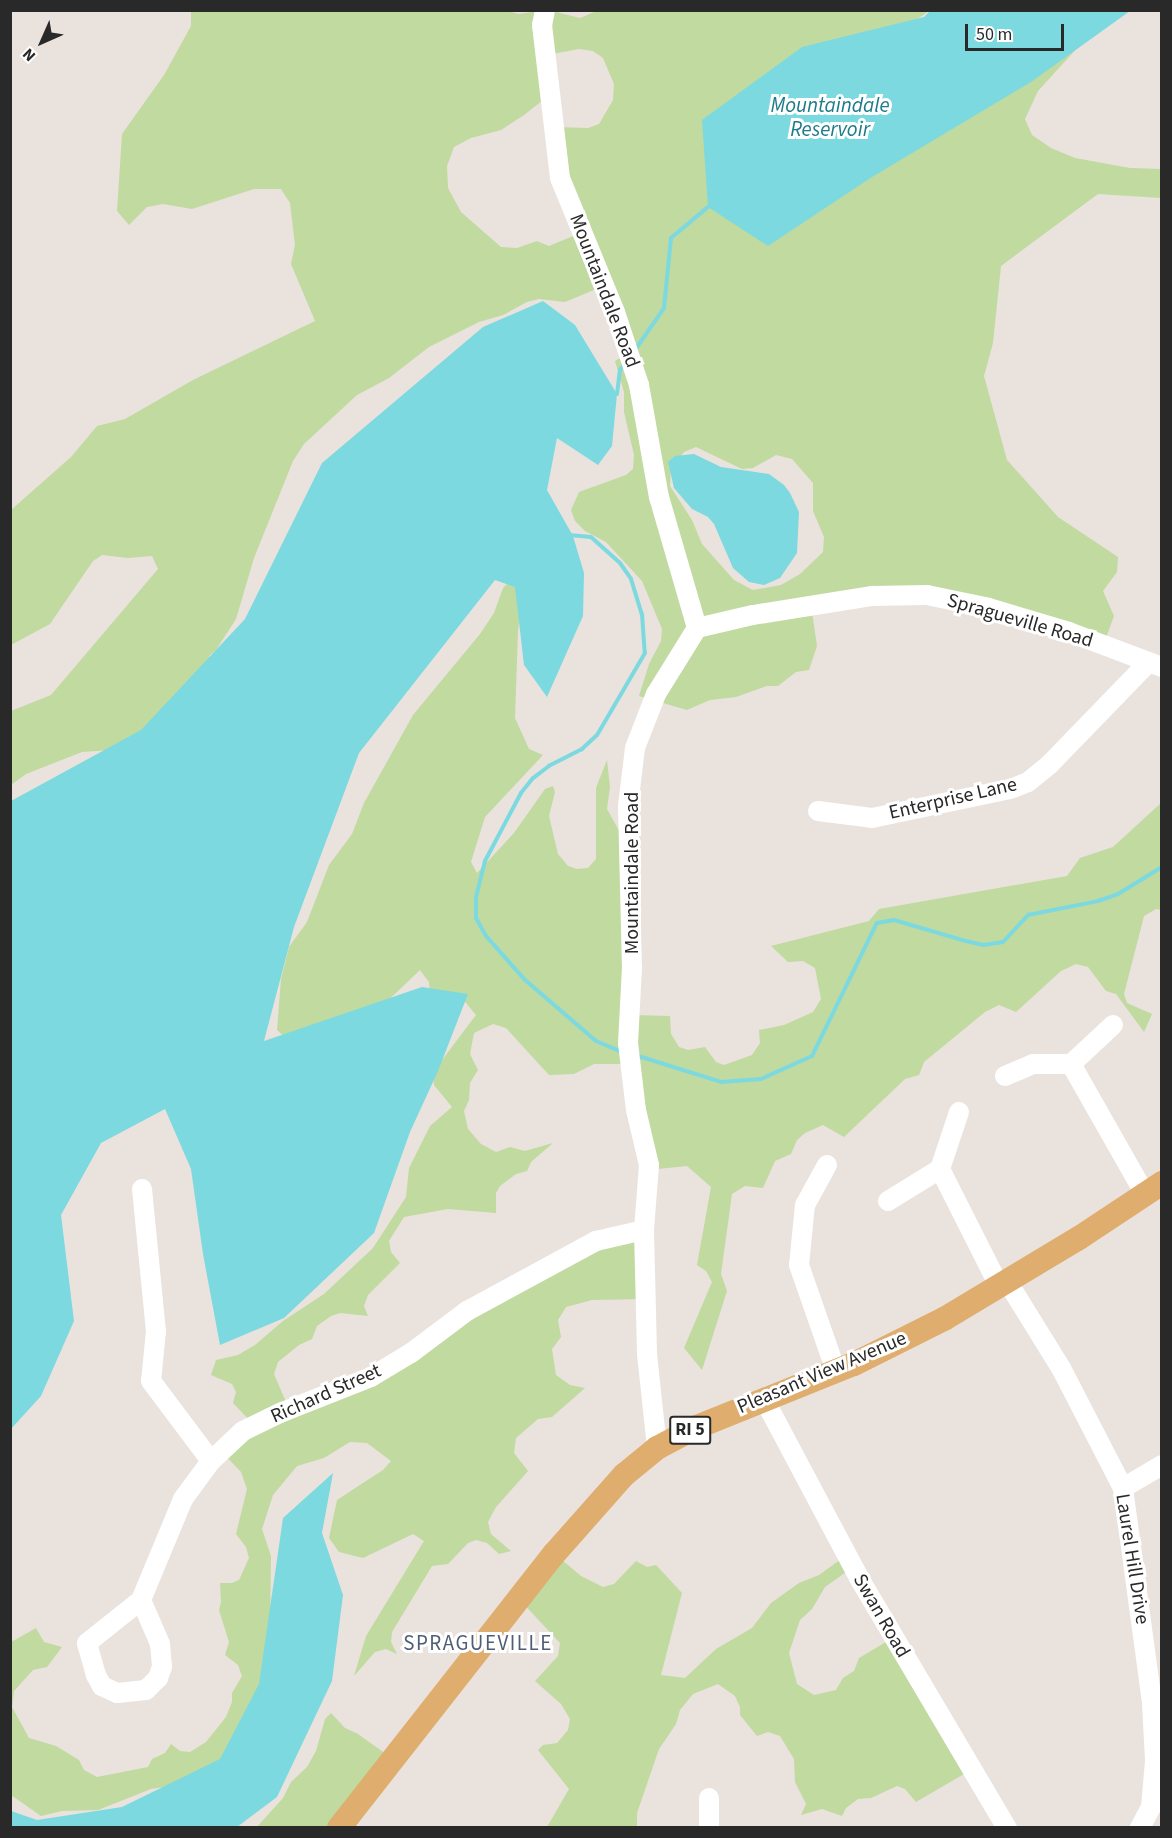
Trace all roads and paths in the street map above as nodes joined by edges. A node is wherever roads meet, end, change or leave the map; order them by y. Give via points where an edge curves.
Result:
1 (545, 10) edge
2 (697, 628) junction
3 (1155, 665) edge
4 (818, 811) dead end
5 (1113, 1025) dead end
6 (1071, 1064) junction
7 (1005, 1076) dead end
8 (959, 1112) dead end
9 (827, 1165) dead end
10 (940, 1169) junction
11 (141, 1189) dead end
12 (1153, 1189) edge
13 (888, 1201) dead end
14 (644, 1230) junction
15 (1003, 1283) junction
16 (836, 1371) junction
17 (764, 1399) junction
18 (657, 1448) junction
19 (211, 1461) junction
20 (1161, 1465) edge
21 (1123, 1488) junction
22 (141, 1600) junction
23 (709, 1798) dead end
24 (339, 1827) edge
25 (708, 1827) edge
26 (1007, 1827) edge
27 (1140, 1827) edge

1 - 2 street, Mountaindale Road via 542,25 560,178 615,312 639,384 659,496
2 - 3 street, Spragueville Road via 872,596 927,595 989,608 1069,632
2 - 14 street, Mountaindale Road via 656,694 635,748 628,806 632,967 628,1043 636,1110 649,1165
3 - 4 street, Enterprise Lane via 1028,782 872,818
5 - 6 street
6 - 7 street via 1033,1064
6 - 12 street
8 - 10 street
9 - 16 street via 805,1205 799,1265
10 - 13 street
10 - 15 street, Laurel Hill Drive
11 - 19 street via 156,1331 151,1381
12 - 15 main road, Pleasant View Avenue / RI 5
14 - 18 street, Mountaindale Road via 647,1354
14 - 19 street, Richard Street via 596,1241 467,1311 371,1377 243,1431
15 - 16 main road, Pleasant View Avenue / RI 5 via 944,1319
15 - 21 street, Laurel Hill Drive via 1061,1368
16 - 17 main road, Pleasant View Avenue / RI 5
17 - 18 main road, Pleasant View Avenue / RI 5
17 - 26 street, Swan Road via 853,1568
18 - 24 main road, Pleasant View Avenue / RI 5 via 624,1475 561,1545
19 - 22 street, Richard Street via 183,1499
20 - 21 street
21 - 27 street, Laurel Hill Drive via 1154,1726 1151,1807
22 - 22 street, Richard Street via 87,1643 102,1686 124,1694 153,1686 162,1667 163,1656
23 - 25 street

